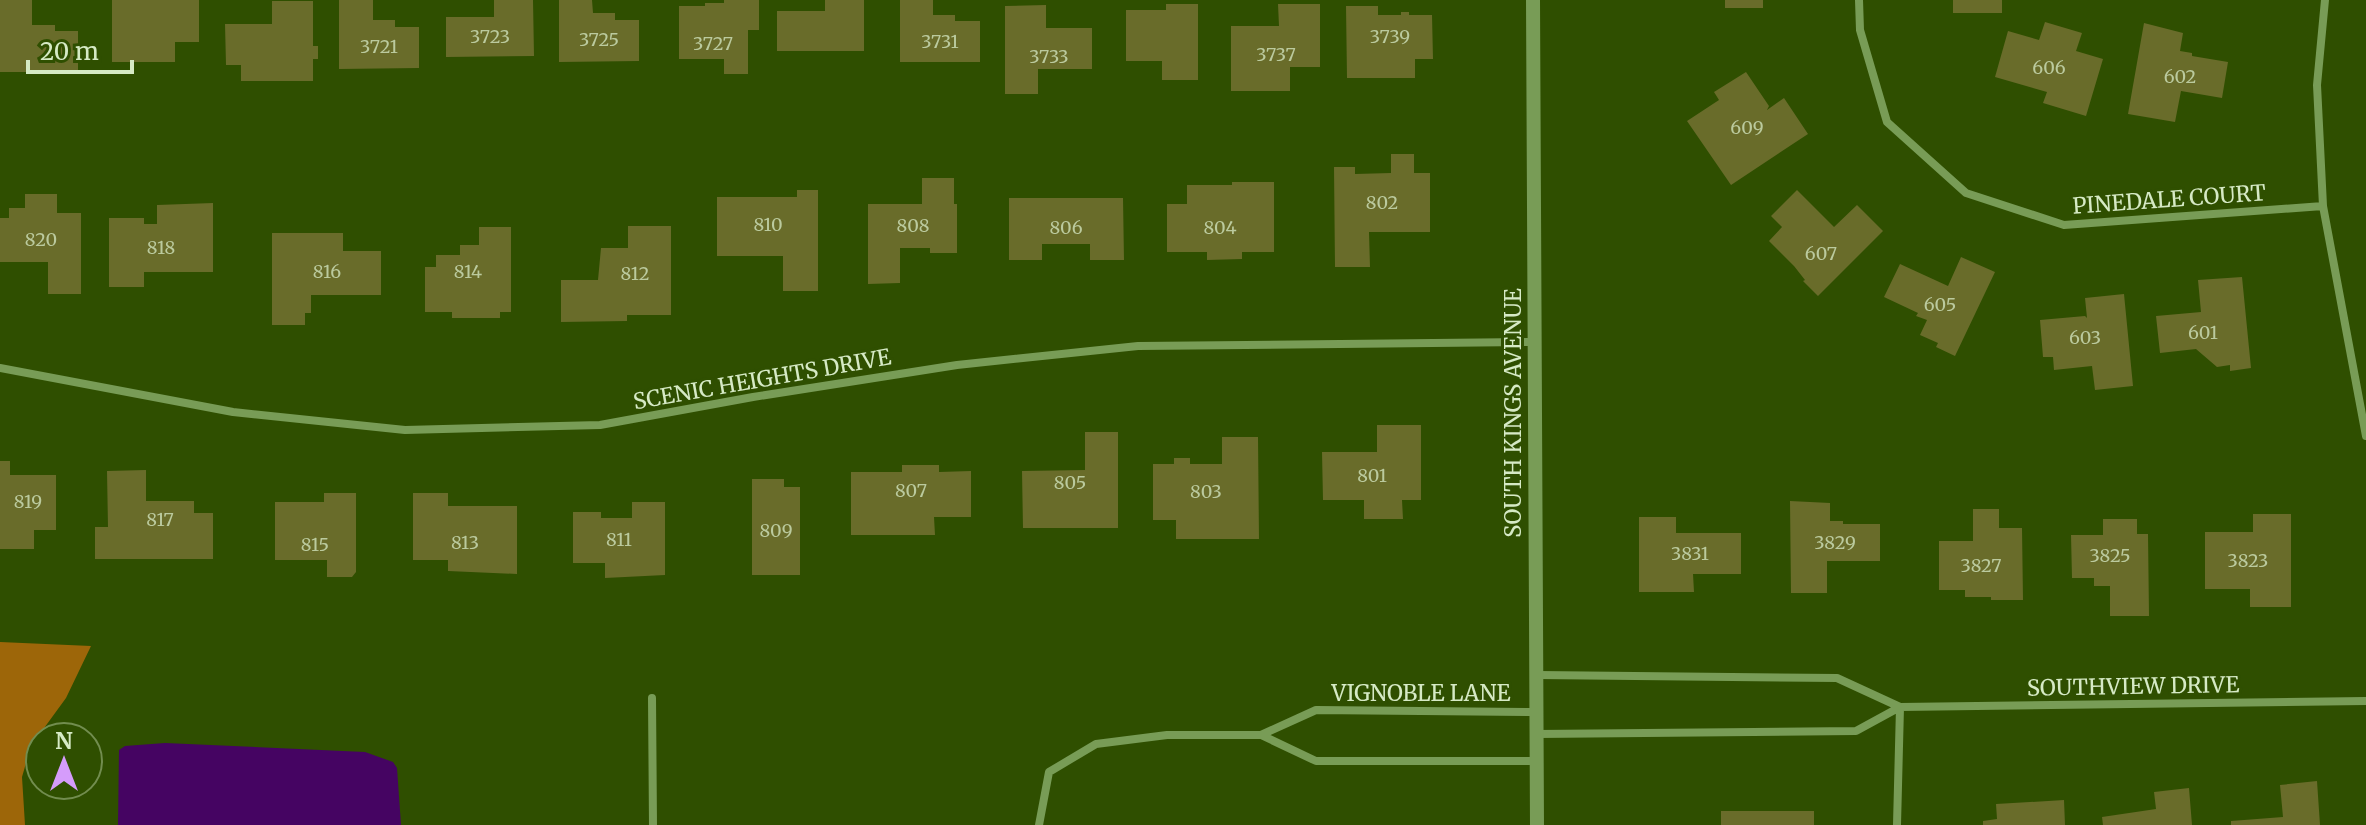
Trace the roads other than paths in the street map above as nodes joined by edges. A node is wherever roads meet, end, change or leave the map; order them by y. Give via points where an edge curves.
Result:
1 (1533, 0) edge
2 (1859, 0) edge
3 (2325, 0) edge
4 (2323, 206) junction
5 (1534, 342) junction
6 (0, 368) edge
7 (2366, 436) edge
8 (1538, 675) junction
9 (652, 698) dead end
10 (2366, 701) edge
11 (1900, 707) junction
12 (1537, 712) junction
13 (1537, 734) junction
14 (1261, 735) junction
15 (1536, 761) junction
16 (653, 825) edge
17 (1039, 825) edge
18 (1537, 825) edge
19 (1897, 825) edge

1 - 5 street, SOUTH KINGS AVENUE
2 - 4 street, PINEDALE COURT via 1860,30 1887,122 1966,193 2064,225
3 - 4 street via 2317,85
4 - 7 street
5 - 6 street, SCENIC HEIGHTS DRIVE via 1138,346 957,365 600,425 405,430 233,412
5 - 8 street, SOUTH KINGS AVENUE
8 - 11 street, SOUTHVIEW DRIVE via 1837,678
8 - 12 street, SOUTH KINGS AVENUE
9 - 16 street
10 - 11 street, SOUTHVIEW DRIVE
11 - 13 street, SOUTHVIEW DRIVE via 1856,731
11 - 19 street
12 - 13 street, SOUTH KINGS AVENUE
12 - 14 street, VIGNOBLE LANE via 1316,710
13 - 15 street, SOUTH KINGS AVENUE
14 - 15 street, VIGNOBLE LANE via 1316,761
14 - 17 street, VIGNOBLE LANE via 1167,735 1096,744 1049,772
15 - 18 street, SOUTH KINGS AVENUE

